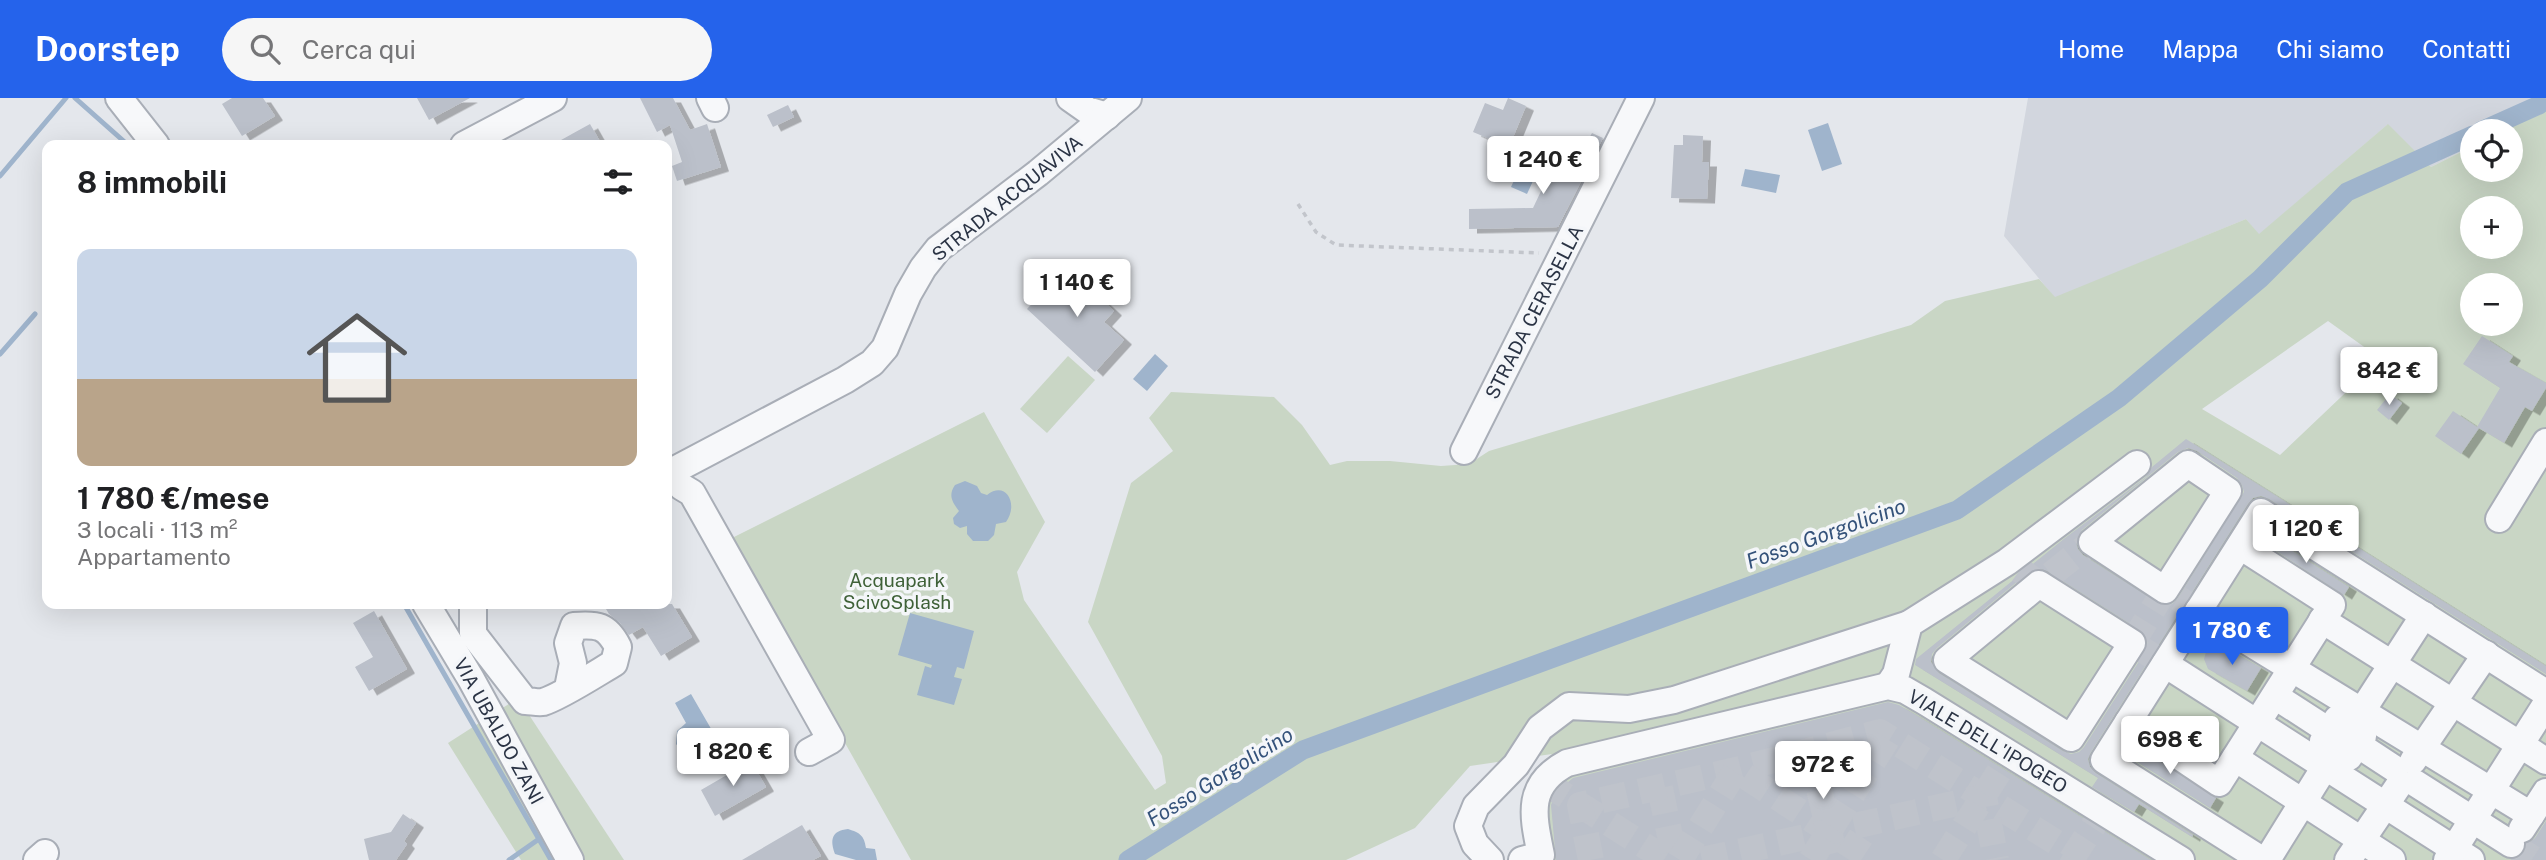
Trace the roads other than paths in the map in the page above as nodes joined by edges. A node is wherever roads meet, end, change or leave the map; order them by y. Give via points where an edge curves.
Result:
1 (119, 98) edge
2 (553, 98) edge
3 (1070, 98) edge
4 (1128, 98) edge
5 (1641, 98) edge
6 (1107, 116) junction
7 (152, 140) edge
8 (473, 140) edge
9 (2546, 442) edge
10 (1464, 451) dead end
11 (2137, 464) dead end
12 (672, 482) edge
13 (2499, 519) dead end
14 (2240, 546) junction
15 (2165, 590) joint
16 (429, 609) edge
17 (473, 609) edge
18 (2198, 611) junction
19 (2424, 615) junction
20 (2322, 620) junction
21 (1909, 624) junction
22 (2132, 643) joint
23 (2486, 654) junction
24 (2165, 664) junction
25 (2392, 664) junction
26 (2291, 668) junction
27 (1888, 686) junction
28 (568, 688) dead end
29 (2546, 693) edge
30 (2275, 696) junction
31 (2453, 702) junction
32 (2546, 704) edge
33 (2128, 722) junction
34 (2257, 723) junction
35 (2343, 739) junction
36 (2520, 744) junction
37 (809, 752) dead end
38 (2235, 758) junction
39 (2546, 761) edge
40 (2405, 775) junction
41 (2491, 790) junction
42 (2546, 792) edge
43 (2303, 802) junction
44 (2531, 815) junction
45 (2472, 820) junction
46 (2355, 850) edge
47 (2507, 852) edge
48 (2457, 856) edge
49 (1535, 858) edge
50 (570, 860) edge
51 (1490, 860) edge
52 (2181, 860) edge
53 (2264, 860) edge
54 (2392, 860) edge

1 - 7 street
2 - 8 street
3 - 6 street
4 - 6 street, STRADA ACQUAVIVA
5 - 10 street, STRADA CERASELLA
6 - 12 street, STRADA ACQUAVIVA via 938,249 908,294 890,340 872,363
9 - 13 street
11 - 21 street via 2014,566
12 - 37 street via 692,493 831,740
14 - 18 street
14 - 19 street via 2261,512
14 - 20 street via 2332,605
15 - 15 street via 2092,542 2188,464 2228,491
16 - 50 street, VIA UBALDO ZANI
17 - 28 street via 473,634 525,701 541,702
18 - 24 street
18 - 26 street
19 - 23 street
19 - 25 street
20 - 25 street
20 - 26 street
21 - 27 street via 1896,674
21 - 51 street via 1674,700 1629,709 1569,706 1540,728 1516,765 1476,806 1468,826 1475,844
22 - 22 street via 2071,738 1947,660 2039,584
23 - 29 street
23 - 31 street
24 - 33 street
24 - 34 street
25 - 31 street
25 - 35 street
26 - 30 street
26 - 35 street
27 - 49 street, VIALE DELL'IPOGEO via 1567,763 1553,771 1537,794 1533,808
27 - 52 street, VIALE DELL'IPOGEO via 1915,695
30 - 34 street
30 - 35 street
31 - 36 street
31 - 40 street
32 - 36 street
33 - 38 street via 2219,783
33 - 53 street via 2104,760
34 - 35 street
34 - 38 street
35 - 40 street
35 - 40 street
35 - 43 street
36 - 39 street
36 - 41 street
38 - 43 street
40 - 41 street
40 - 45 street
40 - 46 street
40 - 48 street
41 - 44 street
41 - 45 street
42 - 44 street
43 - 46 street
43 - 53 street
44 - 47 street
45 - 47 street
45 - 48 street
46 - 54 street

